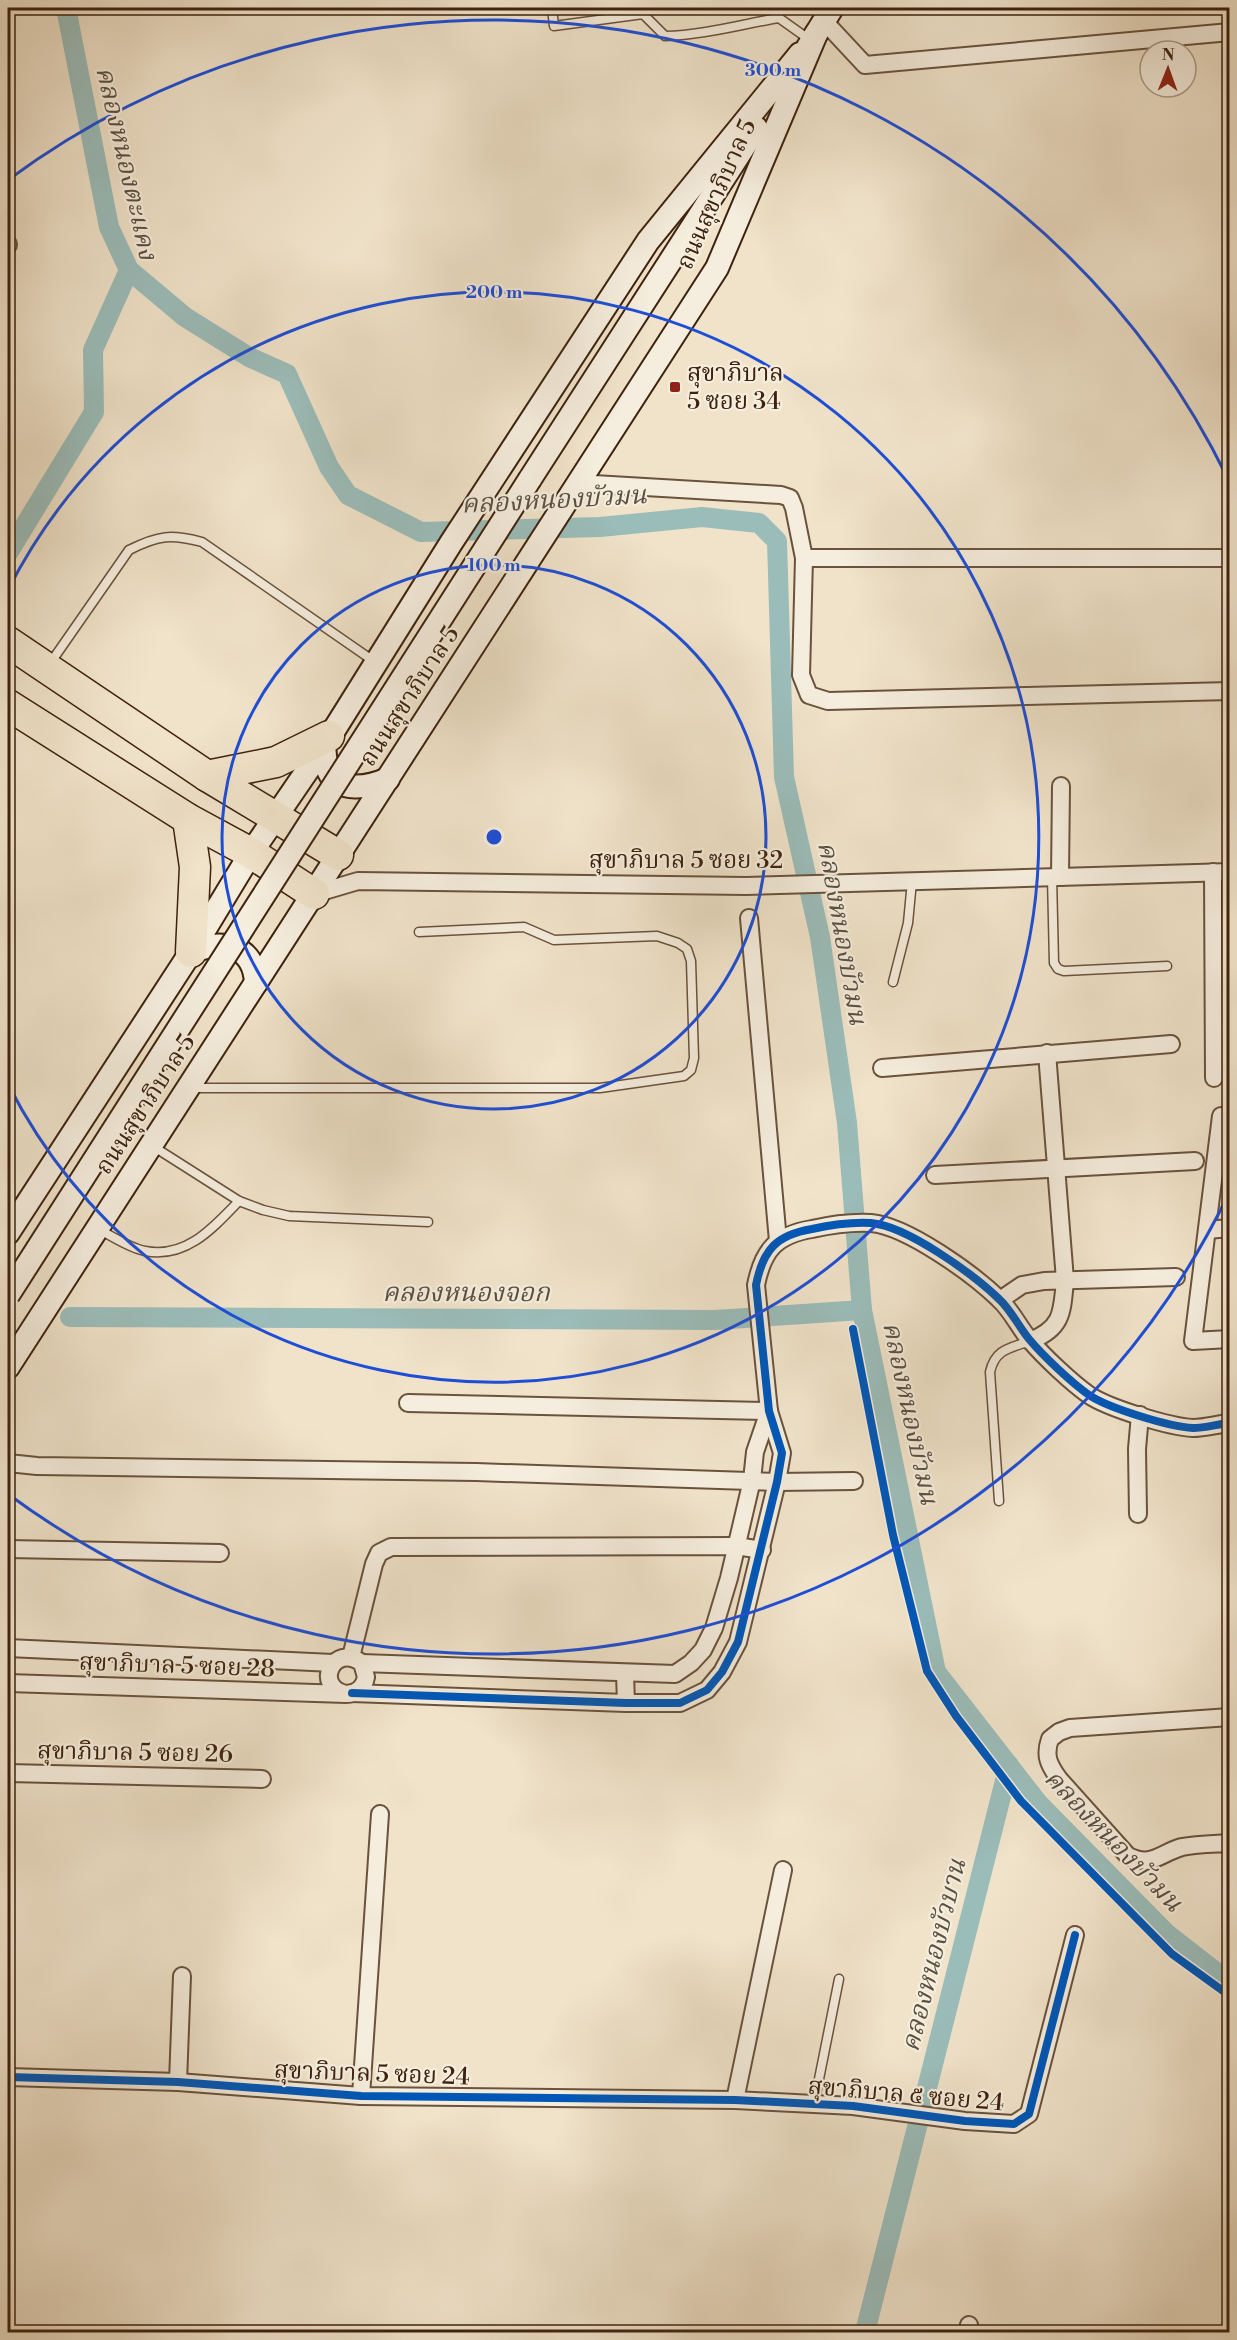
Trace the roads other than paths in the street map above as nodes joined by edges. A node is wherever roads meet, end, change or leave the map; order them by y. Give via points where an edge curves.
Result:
1 (552, 8) edge
2 (821, 26) edge
3 (1230, 32) edge
4 (577, 483) junction
5 (804, 558) junction
6 (1230, 558) edge
7 (8, 642) edge
8 (375, 662) junction
9 (45, 666) junction
10 (1230, 691) edge
11 (13, 708) edge
12 (124, 720) junction
13 (327, 741) junction
14 (97, 762) junction
15 (207, 776) junction
16 (388, 778) junction
17 (1061, 786) dead end
18 (276, 818) junction
19 (188, 819) junction
20 (251, 853) junction
21 (338, 855) junction
22 (1222, 872) edge
23 (1056, 877) junction
24 (358, 881) junction
25 (912, 881) junction
26 (314, 894) junction
27 (749, 918) dead end
28 (419, 932) dead end
29 (190, 952) junction
30 (1167, 966) dead end
31 (893, 982) dead end
32 (256, 983) junction
33 (1171, 1044) dead end
34 (1047, 1053) junction
35 (882, 1068) dead end
36 (1214, 1078) dead end
37 (187, 1088) junction
38 (1230, 1116) edge
39 (150, 1145) junction
40 (1195, 1161) dead end
41 (1056, 1167) junction
42 (935, 1175) dead end
43 (239, 1201) junction
44 (428, 1222) dead end
45 (97, 1228) junction
46 (1230, 1228) edge
47 (1207, 1230) junction
48 (8, 1233) edge
49 (778, 1241) junction
50 (1176, 1277) dead end
51 (1065, 1280) junction
52 (8, 1295) edge
53 (1000, 1300) junction
54 (1230, 1339) edge
55 (1030, 1341) junction
56 (8, 1367) edge
57 (408, 1403) dead end
58 (769, 1411) junction
59 (1140, 1416) junction
60 (1230, 1423) edge
61 (755, 1452) junction
62 (782, 1453) junction
63 (8, 1463) edge
64 (752, 1480) junction
65 (854, 1481) dead end
66 (777, 1482) junction
67 (999, 1501) dead end
68 (1138, 1514) dead end
69 (736, 1546) junction
70 (8, 1549) edge
71 (762, 1550) junction
72 (220, 1553) dead end
73 (8, 1648) edge
74 (356, 1660) junction
75 (333, 1663) junction
76 (625, 1674) junction
77 (8, 1683) edge
78 (349, 1694) junction
79 (626, 1703) junction
80 (1230, 1717) edge
81 (8, 1773) edge
82 (262, 1779) dead end
83 (380, 1814) dead end
84 (1230, 1843) edge
85 (783, 1870) dead end
86 (1075, 1935) dead end
87 (182, 1976) dead end
88 (839, 1979) dead end
89 (8, 2078) edge
90 (178, 2082) junction
91 (361, 2096) junction
92 (735, 2100) junction
93 (814, 2104) junction

1 - 2 lane via 554,26 643,14 666,36 779,18
2 - 3 street via 865,64
2 - 4 main road, ถนนสุขาภิบาล 5 via 717,268
2 - 8 main road, ถนนสุขาภิบาล 5 via 648,241
2 - 52 main road, ถนนสุขาภิบาล 5, bridge
4 - 5 street via 786,496 793,502
4 - 16 main road, ถนนสุขาภิบาล 5
5 - 6 street
5 - 10 street via 801,675 808,695 828,701
7 - 9 highway
8 - 9 lane via 202,542 176,535 148,540 129,550
8 - 13 main road, ถนนสุขาภิบาล 5
9 - 12 highway
11 - 14 highway
12 - 14 highway
12 - 15 highway
13 - 15 highway via 276,762
13 - 16 main road via 327,770 332,778 349,786 372,786
13 - 18 main road, ถนนสุขาภิบาล 5
14 - 19 highway
15 - 18 highway
16 - 21 main road, ถนนสุขาภิบาล 5
17 - 23 street
18 - 20 main road, ถนนสุขาภิบาล 5
18 - 21 highway
19 - 20 highway
19 - 29 highway via 195,867
20 - 26 highway
20 - 29 main road, ถนนสุขาภิบาล 5
21 - 24 street
21 - 26 main road, ถนนสุขาภิบาล 5
22 - 23 street, สุขาภิบาล 5 ซอย 32
22 - 36 street
23 - 25 street, สุขาภิบาล 5 ซอย 32
23 - 30 lane via 1054,963 1058,969
24 - 25 street, สุขาภิบาล 5 ซอย 32 via 792,885
24 - 26 street, สุขาภิบาล 5 ซอย 32
25 - 31 lane via 909,923
26 - 32 main road, ถนนสุขาภิบาล 5
27 - 49 street
28 - 37 lane via 524,927 554,940 657,936 678,943 687,949 691,961 691,1070 684,1076 600,1088
29 - 32 main road via 218,944 237,949 255,971
29 - 48 main road, ถนนสุขาภิบาล 5
32 - 37 main road, ถนนสุขาภิบาล 5
33 - 34 street
34 - 35 street
34 - 41 street
37 - 39 main road, ถนนสุขาภิบาล 5
38 - 47 street via 1221,1116
39 - 43 lane
39 - 45 main road, ถนนสุขาภิบาล 5
40 - 41 street
41 - 42 street
41 - 51 street
43 - 44 lane via 289,1216
43 - 45 lane via 212,1230 189,1245 164,1253 142,1251
45 - 56 main road, ถนนสุขาภิบาล 5
46 - 47 street
47 - 54 street via 1193,1341
49 - 53 street via 795,1232 872,1223 944,1256
49 - 58 street via 759,1269 756,1285
50 - 51 street
51 - 53 street via 1022,1285
51 - 55 street via 1063,1304 1054,1328
53 - 55 street
55 - 59 street via 1090,1396
55 - 67 lane via 999,1352 990,1372
57 - 58 street
58 - 61 street
58 - 62 street
59 - 60 street via 1194,1428
59 - 68 street
61 - 62 street
61 - 64 street
62 - 66 street, สุขาภิบาล 5 ซอย 28
63 - 64 street
64 - 66 street
64 - 69 street
65 - 66 street
66 - 71 street, สุขาภิบาล 5 ซอย 28
69 - 71 street
69 - 74 street via 391,1547 379,1553 374,1564
69 - 76 street via 714,1628 691,1664 675,1674
70 - 72 street
71 - 79 street, สุขาภิบาล 5 ซอย 28 via 738,1642 707,1690 680,1703
73 - 75 street, สุขาภิบาล 5 ซอย 28
74 - 75 street via 338,1659
74 - 76 street
74 - 78 street via 366,1672 365,1681 360,1689
75 - 78 street via 329,1679 335,1689
76 - 79 street
77 - 78 street, สุขาภิบาล 5 ซอย 28
78 - 79 street, สุขาภิบาล 5 ซอย 28
80 - 84 street via 1070,1728 1050,1739 1047,1754 1059,1779 1128,1856 1138,1861 1151,1861 1180,1848
81 - 82 street, สุขาภิบาล 5 ซอย 26
83 - 91 street
85 - 92 street
86 - 93 street, สุขาภิบาล ๕ ซอย 24 via 1029,2114 1014,2124
87 - 90 street
88 - 93 lane
89 - 90 street, สุขาภิบาล 5 ซอย 24
90 - 91 street, สุขาภิบาล 5 ซอย 24
91 - 92 street, สุขาภิบาล 5 ซอย 24
92 - 93 street, สุขาภิบาล ๕ ซอย 24

